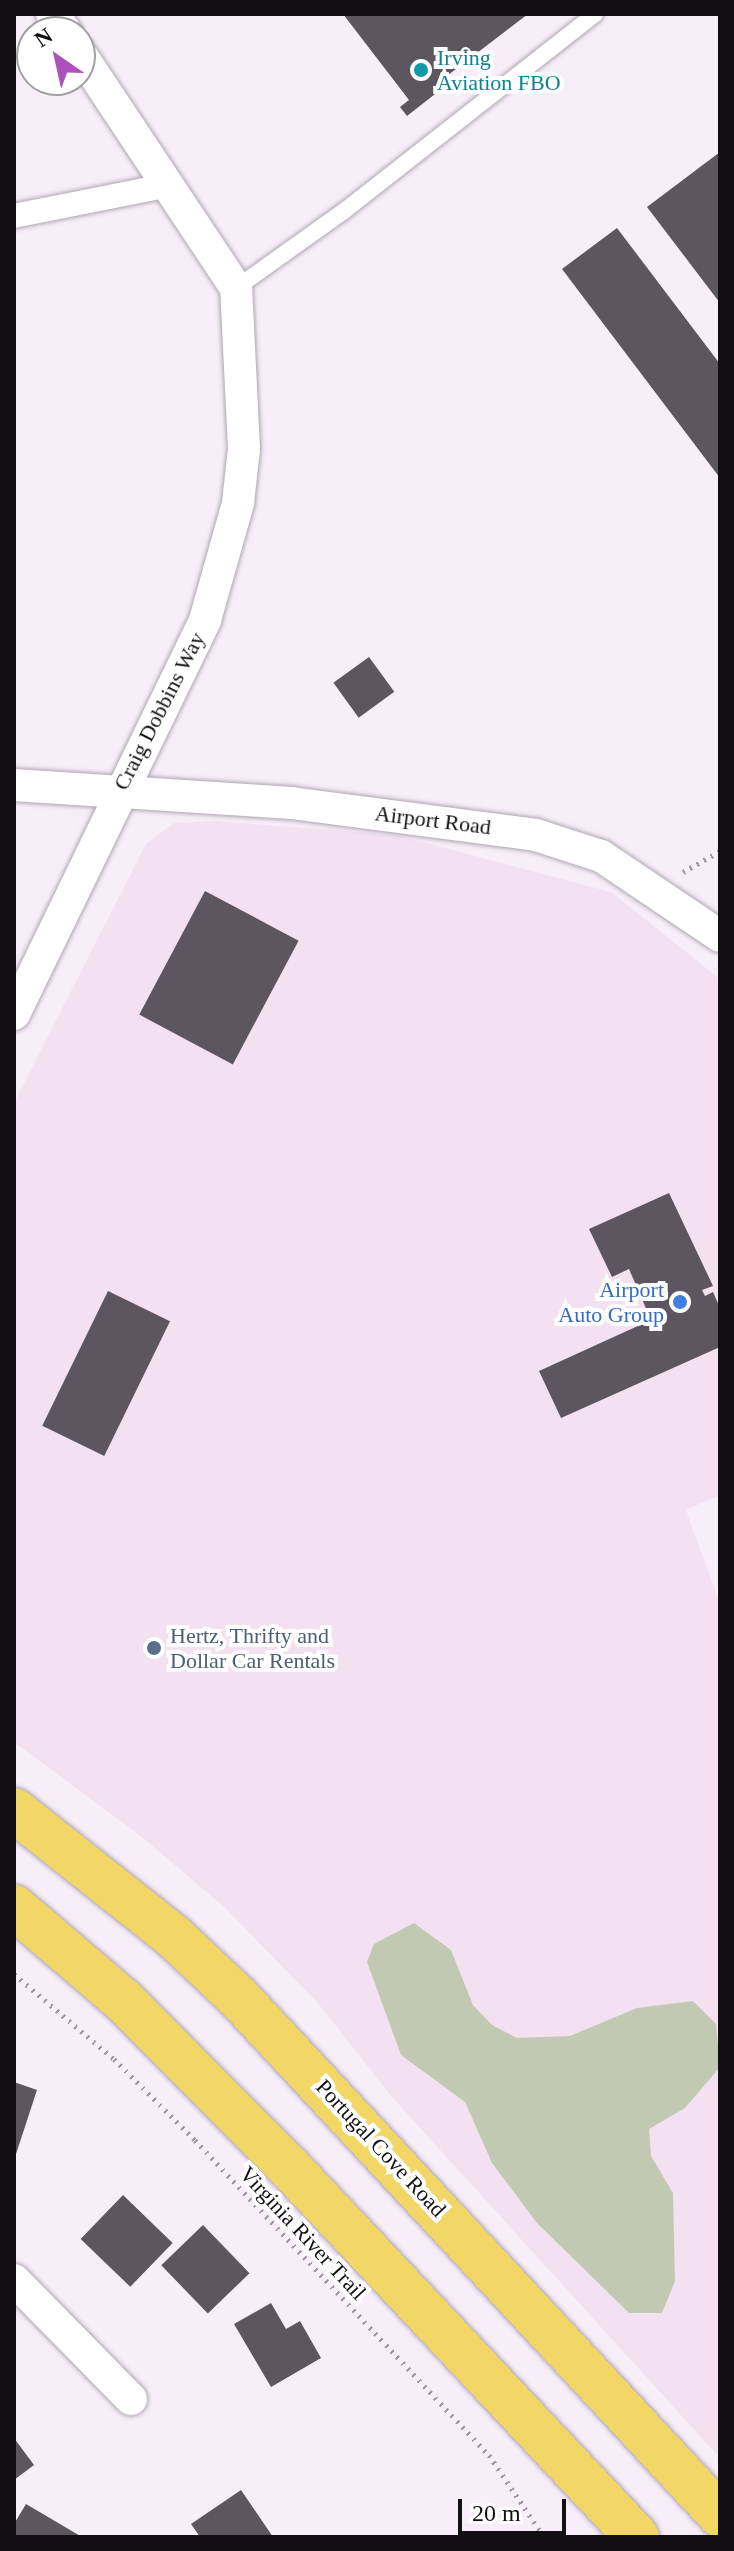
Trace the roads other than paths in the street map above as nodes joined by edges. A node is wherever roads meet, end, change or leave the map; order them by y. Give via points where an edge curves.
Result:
1 (595, 14) edge
2 (96, 77) edge
3 (169, 185) junction
4 (14, 216) edge
5 (236, 288) junction
6 (14, 785) edge
7 (119, 791) junction
8 (720, 936) edge
9 (14, 1014) edge
10 (14, 1810) edge
11 (14, 1907) edge
12 (14, 2280) edge
13 (131, 2399) dead end
14 (720, 2515) edge
15 (637, 2537) edge

1 - 5 lane via 344,211
2 - 3 street
3 - 4 street
3 - 5 street
5 - 7 street, Craig Dobbins Way via 244,449 225,560 174,691
6 - 7 street, Airport Road
7 - 8 street, Airport Road via 418,816 536,835 601,856
7 - 9 street, Craig Dobbins Way
10 - 14 main road, Portugal Cove Road via 173,1936 238,1997
11 - 15 main road via 124,2001 289,2167
12 - 13 street

